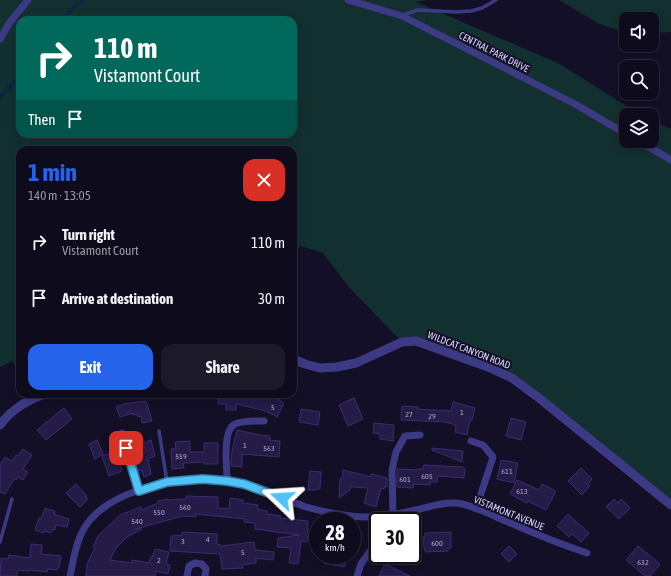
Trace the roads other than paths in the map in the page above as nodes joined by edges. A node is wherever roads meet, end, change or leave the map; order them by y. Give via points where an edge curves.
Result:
1 (28, 0) edge
2 (348, 0) edge
3 (496, 0) edge
4 (402, 16) junction
5 (0, 39) edge
6 (619, 130) edge
7 (651, 148) edge
8 (671, 160) edge
9 (297, 361) edge
10 (35, 398) edge
11 (264, 421) dead end
12 (0, 425) edge
13 (159, 431) dead end
14 (122, 433) dead end
15 (420, 435) dead end
16 (471, 441) dead end
17 (227, 481) junction
18 (167, 482) junction
19 (139, 491) junction
20 (12, 499) dead end
21 (671, 505) edge
22 (476, 509) junction
23 (392, 512) edge
24 (413, 512) edge
25 (369, 517) edge
26 (0, 542) edge
27 (369, 553) edge
28 (587, 553) dead end
29 (70, 576) edge
30 (187, 576) edge
31 (205, 576) edge
32 (357, 576) edge

1 - 5 street
2 - 4 street, CENTRAL PARK DRIVE
3 - 4 lane via 471,11 418,10
4 - 6 street, CENTRAL PARK DRIVE via 575,104
7 - 8 street
9 - 21 street, WILDCAT CANYON ROAD via 320,368 337,367 356,363 402,342 416,341 488,367 512,378 539,398
10 - 12 street via 9,414
11 - 17 street via 246,421 234,424 229,429 226,449
13 - 18 lane
14 - 19 street
15 - 23 street via 405,436 396,452 392,470
16 - 22 street via 483,445 493,457
17 - 18 street, VISTAMONT AVENUE via 203,479
17 - 25 street, VISTAMONT AVENUE via 244,484 307,507
18 - 19 street, VISTAMONT AVENUE
19 - 29 street, VISTAMONT AVENUE via 117,499 90,520 80,539
20 - 26 lane
22 - 24 street, VISTAMONT AVENUE via 455,503 440,504
22 - 28 street, VISTAMONT AVENUE via 557,544
27 - 32 street
30 - 31 street via 189,566 195,563 206,568

